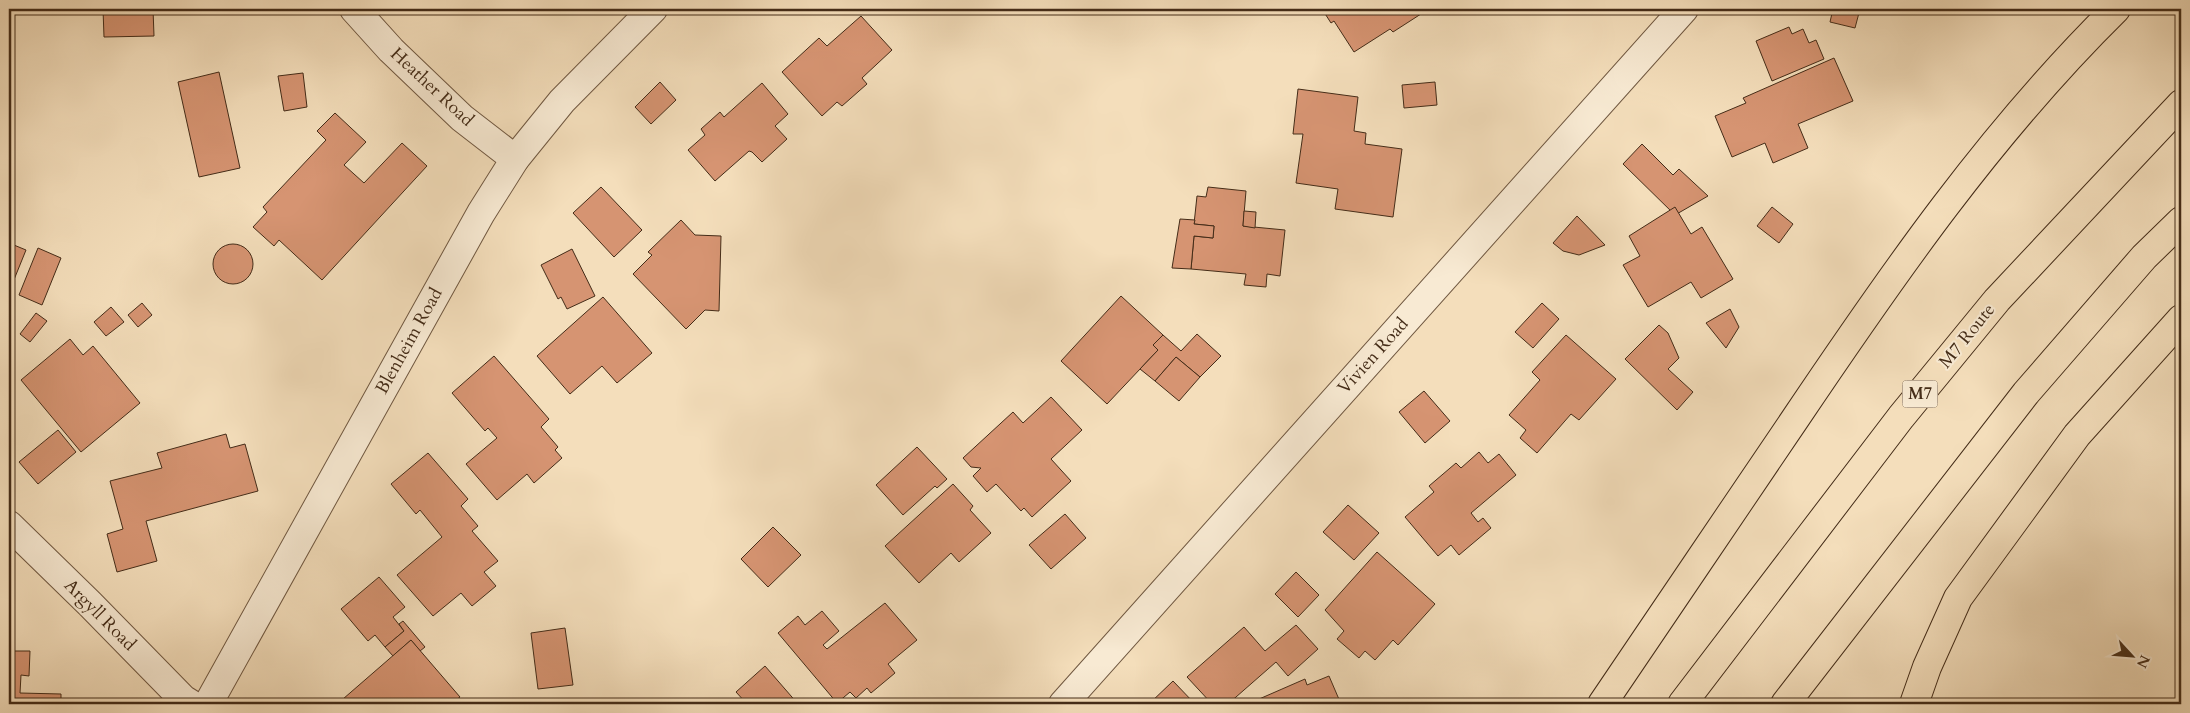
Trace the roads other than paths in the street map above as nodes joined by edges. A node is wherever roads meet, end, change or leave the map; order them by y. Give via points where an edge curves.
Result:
1 (354, 9) edge
2 (653, 9) edge
3 (1684, 9) edge
4 (2116, 9) edge
5 (2181, 104) edge
6 (515, 159) junction
7 (2181, 221) edge
8 (2181, 319) edge
9 (9, 525) edge
10 (191, 704) edge
11 (208, 704) edge
12 (1063, 704) edge
13 (1602, 704) edge
14 (1682, 704) edge
15 (1785, 704) edge
16 (1914, 704) edge

1 - 6 street, Heather Road via 391,50 462,118
2 - 6 street, Blenheim Road via 562,101
3 - 12 street, Vivien Road
4 - 13 highway via 2083,41 2000,136 1936,216 1872,304
5 - 14 highway, M7 Route / M7 via 1997,300 1901,417
6 - 11 street, Blenheim Road via 481,213
7 - 15 highway via 2144,257 2026,393
8 - 16 highway via 2077,435 1958,598
9 - 10 street, Argyll Road

